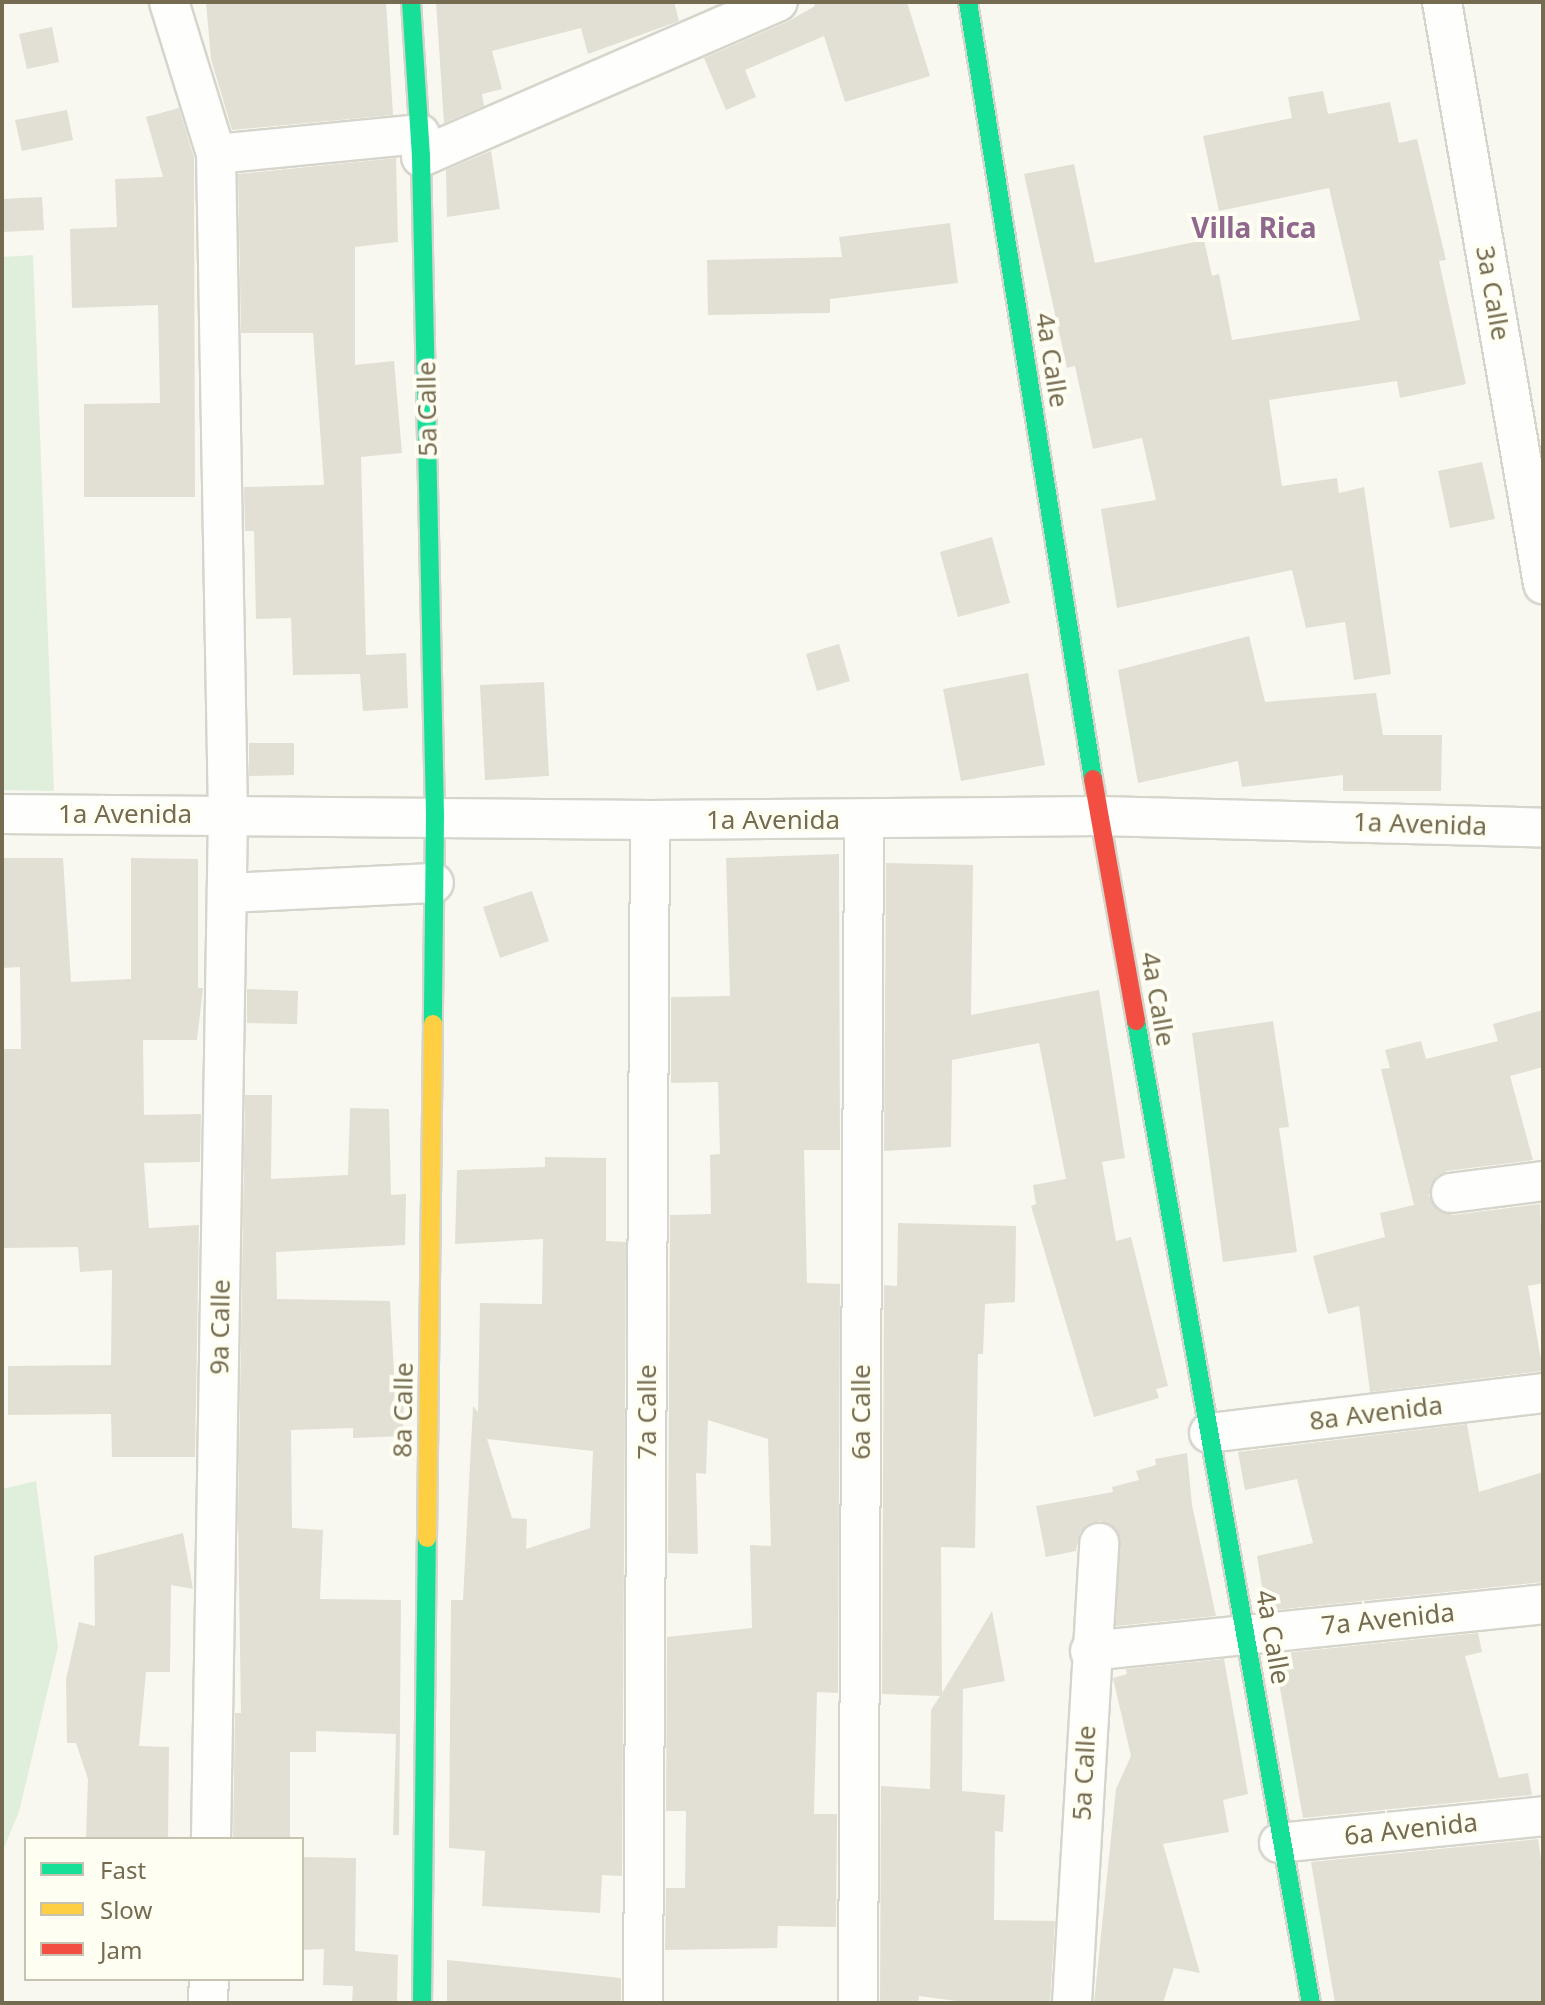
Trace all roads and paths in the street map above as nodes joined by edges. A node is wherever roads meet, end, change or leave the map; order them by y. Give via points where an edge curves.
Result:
1 (169, 2) edge
2 (411, 2) edge
3 (778, 2) edge
4 (968, 2) edge
5 (1442, 2) edge
6 (420, 145) junction
7 (216, 154) junction
8 (1543, 584) edge
9 (2, 814) edge
10 (228, 815) junction
11 (1099, 816) junction
12 (435, 817) junction
13 (650, 820) junction
14 (864, 820) junction
15 (1543, 828) edge
16 (434, 883) junction
17 (227, 893) junction
18 (1543, 1181) edge
19 (1451, 1193) dead end
20 (1543, 1393) edge
21 (1209, 1433) junction
22 (1099, 1543) dead end
23 (1543, 1604) edge
24 (1248, 1634) junction
25 (1090, 1651) junction
26 (1543, 1816) edge
27 (211, 1837) edge
28 (1279, 1843) junction
29 (209, 1981) edge
30 (208, 2003) edge
31 (422, 2003) edge
32 (643, 2003) edge
33 (858, 2003) edge
34 (1072, 2003) edge
35 (1311, 2003) edge

1 - 7 street, 9a Calle
2 - 6 street, 5a Calle
3 - 6 street
4 - 11 street, 4a Calle
5 - 8 street, 3a Calle
6 - 7 street
6 - 12 street, 5a Calle
7 - 10 street, 9a Calle
9 - 10 street, 1a Avenida
10 - 12 street, 1a Avenida
10 - 17 street, 9a Calle
11 - 14 street, 1a Avenida
11 - 15 street, 1a Avenida
11 - 21 street, 4a Calle
12 - 13 street, 1a Avenida
12 - 16 street, 8a Calle
13 - 14 street, 1a Avenida
13 - 32 street, 7a Calle
14 - 33 street, 6a Calle
16 - 17 street
16 - 31 street, 8a Calle
17 - 27 street, 9a Calle
18 - 19 street
20 - 21 street, 8a Avenida
21 - 24 street, 4a Calle
22 - 25 street, 5a Calle
23 - 24 street, 7a Avenida
24 - 25 street, 7a Avenida
24 - 28 street, 4a Calle
25 - 34 street, 5a Calle
26 - 28 street, 6a Avenida
28 - 35 street, 4a Calle
29 - 30 street

